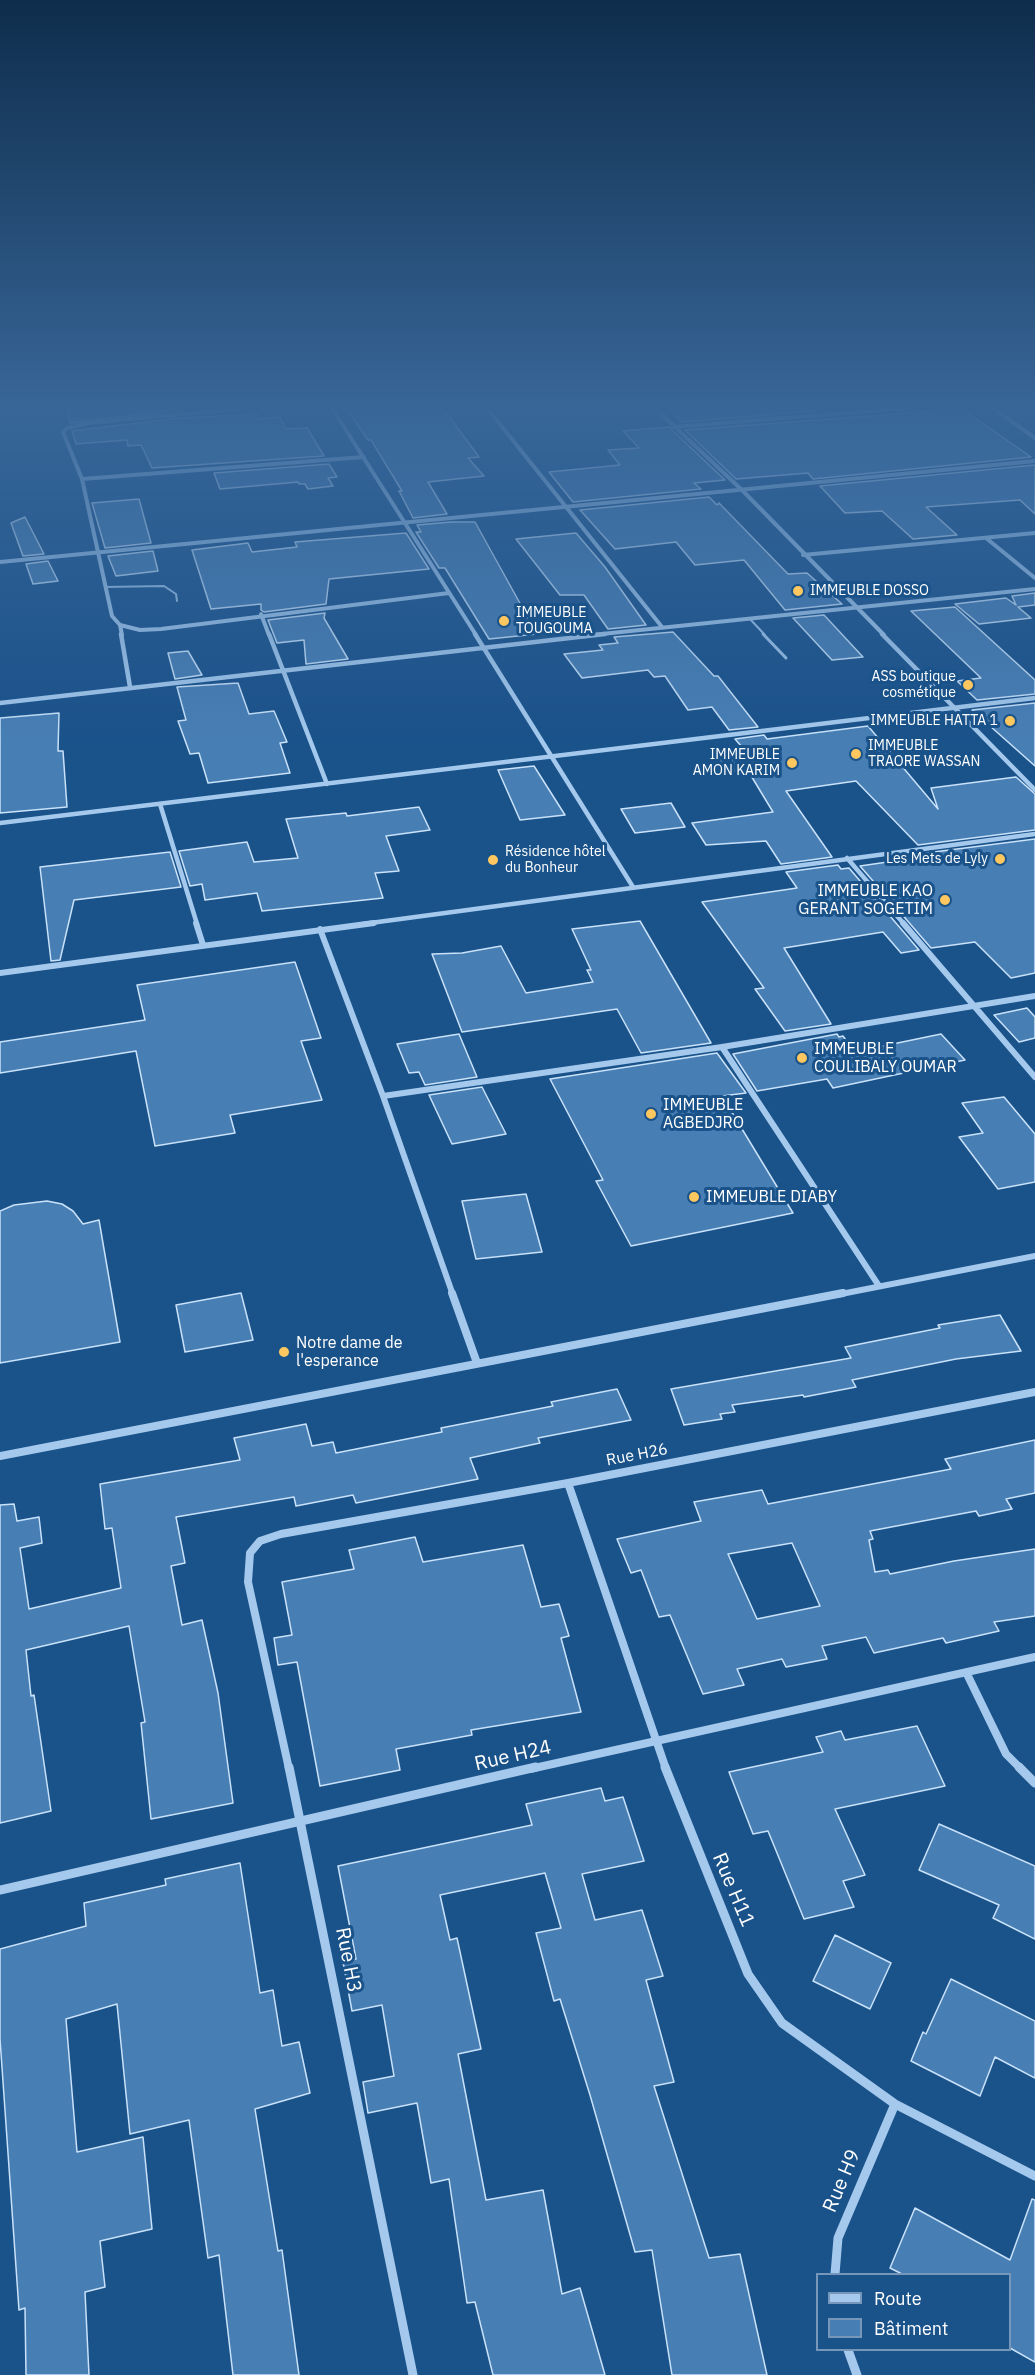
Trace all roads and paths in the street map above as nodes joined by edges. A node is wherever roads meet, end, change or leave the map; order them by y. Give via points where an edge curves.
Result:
1 (91, 519) edge
2 (404, 519) edge
3 (458, 519) edge
4 (574, 519) edge
5 (769, 519) edge
6 (407, 524) junction
7 (1035, 533) edge
8 (986, 538) junction
9 (98, 552) junction
10 (803, 555) junction
11 (0, 562) edge
12 (1035, 578) edge
13 (105, 586) junction
14 (1035, 589) edge
15 (448, 593) junction
16 (177, 601) dead end
17 (855, 608) junction
18 (261, 614) junction
19 (749, 618) junction
20 (120, 625) junction
21 (662, 627) junction
22 (485, 649) junction
23 (786, 658) dead end
24 (285, 672) junction
25 (130, 687) junction
26 (1035, 698) edge
27 (0, 703) edge
28 (955, 708) junction
29 (554, 758) junction
30 (327, 784) junction
31 (1035, 790) edge
32 (160, 804) junction
33 (0, 823) edge
34 (1035, 834) edge
35 (847, 858) junction
36 (633, 887) junction
37 (320, 929) junction
38 (203, 945) junction
39 (0, 973) edge
40 (1035, 996) edge
41 (976, 1006) junction
42 (722, 1047) junction
43 (1035, 1077) edge
44 (383, 1095) junction
45 (1035, 1256) edge
46 (879, 1287) junction
47 (477, 1363) junction
48 (1035, 1392) edge
49 (0, 1456) edge
50 (568, 1483) junction
51 (250, 1553) joint
52 (1035, 1657) edge
53 (967, 1674) junction
54 (655, 1740) junction
55 (1035, 1783) edge
56 (301, 1821) junction
57 (0, 1890) edge
58 (895, 2104) junction
59 (1035, 2176) edge
60 (835, 2273) edge
61 (849, 2351) edge
62 (413, 2375) edge
63 (857, 2375) edge

1 - 9 street
2 - 6 street
3 - 6 street
4 - 21 street
5 - 10 street
6 - 9 street
6 - 15 street
7 - 8 street
8 - 10 street
8 - 12 street
9 - 11 street
9 - 13 street
10 - 17 street
13 - 16 lane via 164,586 176,594
13 - 20 street via 112,616
14 - 17 street
15 - 18 street
15 - 22 street
17 - 19 street
17 - 28 street
18 - 20 street via 161,629 140,630
18 - 24 street
19 - 21 street
19 - 23 lane
20 - 25 street
21 - 22 street
22 - 24 street
22 - 29 street
24 - 25 street
24 - 30 street
25 - 27 street
26 - 28 street
28 - 29 street
28 - 31 street
29 - 30 street
29 - 36 street
30 - 32 street
32 - 33 street
32 - 38 street
34 - 35 street
35 - 36 street
35 - 41 street
36 - 37 street
37 - 38 street
37 - 44 street
38 - 39 street
40 - 41 street
41 - 42 street
41 - 43 street
42 - 44 street
42 - 46 street
44 - 47 street
45 - 46 street
46 - 47 street
47 - 49 street
48 - 50 street, Rue H26
50 - 51 street, Rue H26 via 281,1534 260,1541
50 - 54 street, Rue H11
51 - 56 street, Rue H3 via 248,1582
52 - 53 street, Rue H24
53 - 54 street, Rue H24
53 - 55 street via 1006,1754
54 - 56 street, Rue H24
54 - 58 street, Rue H11 via 748,1974 782,2023
56 - 57 street, Rue H24
56 - 62 street, Rue H3
58 - 59 street, Rue H11
58 - 60 street, Rue H9 via 838,2238
61 - 63 street

